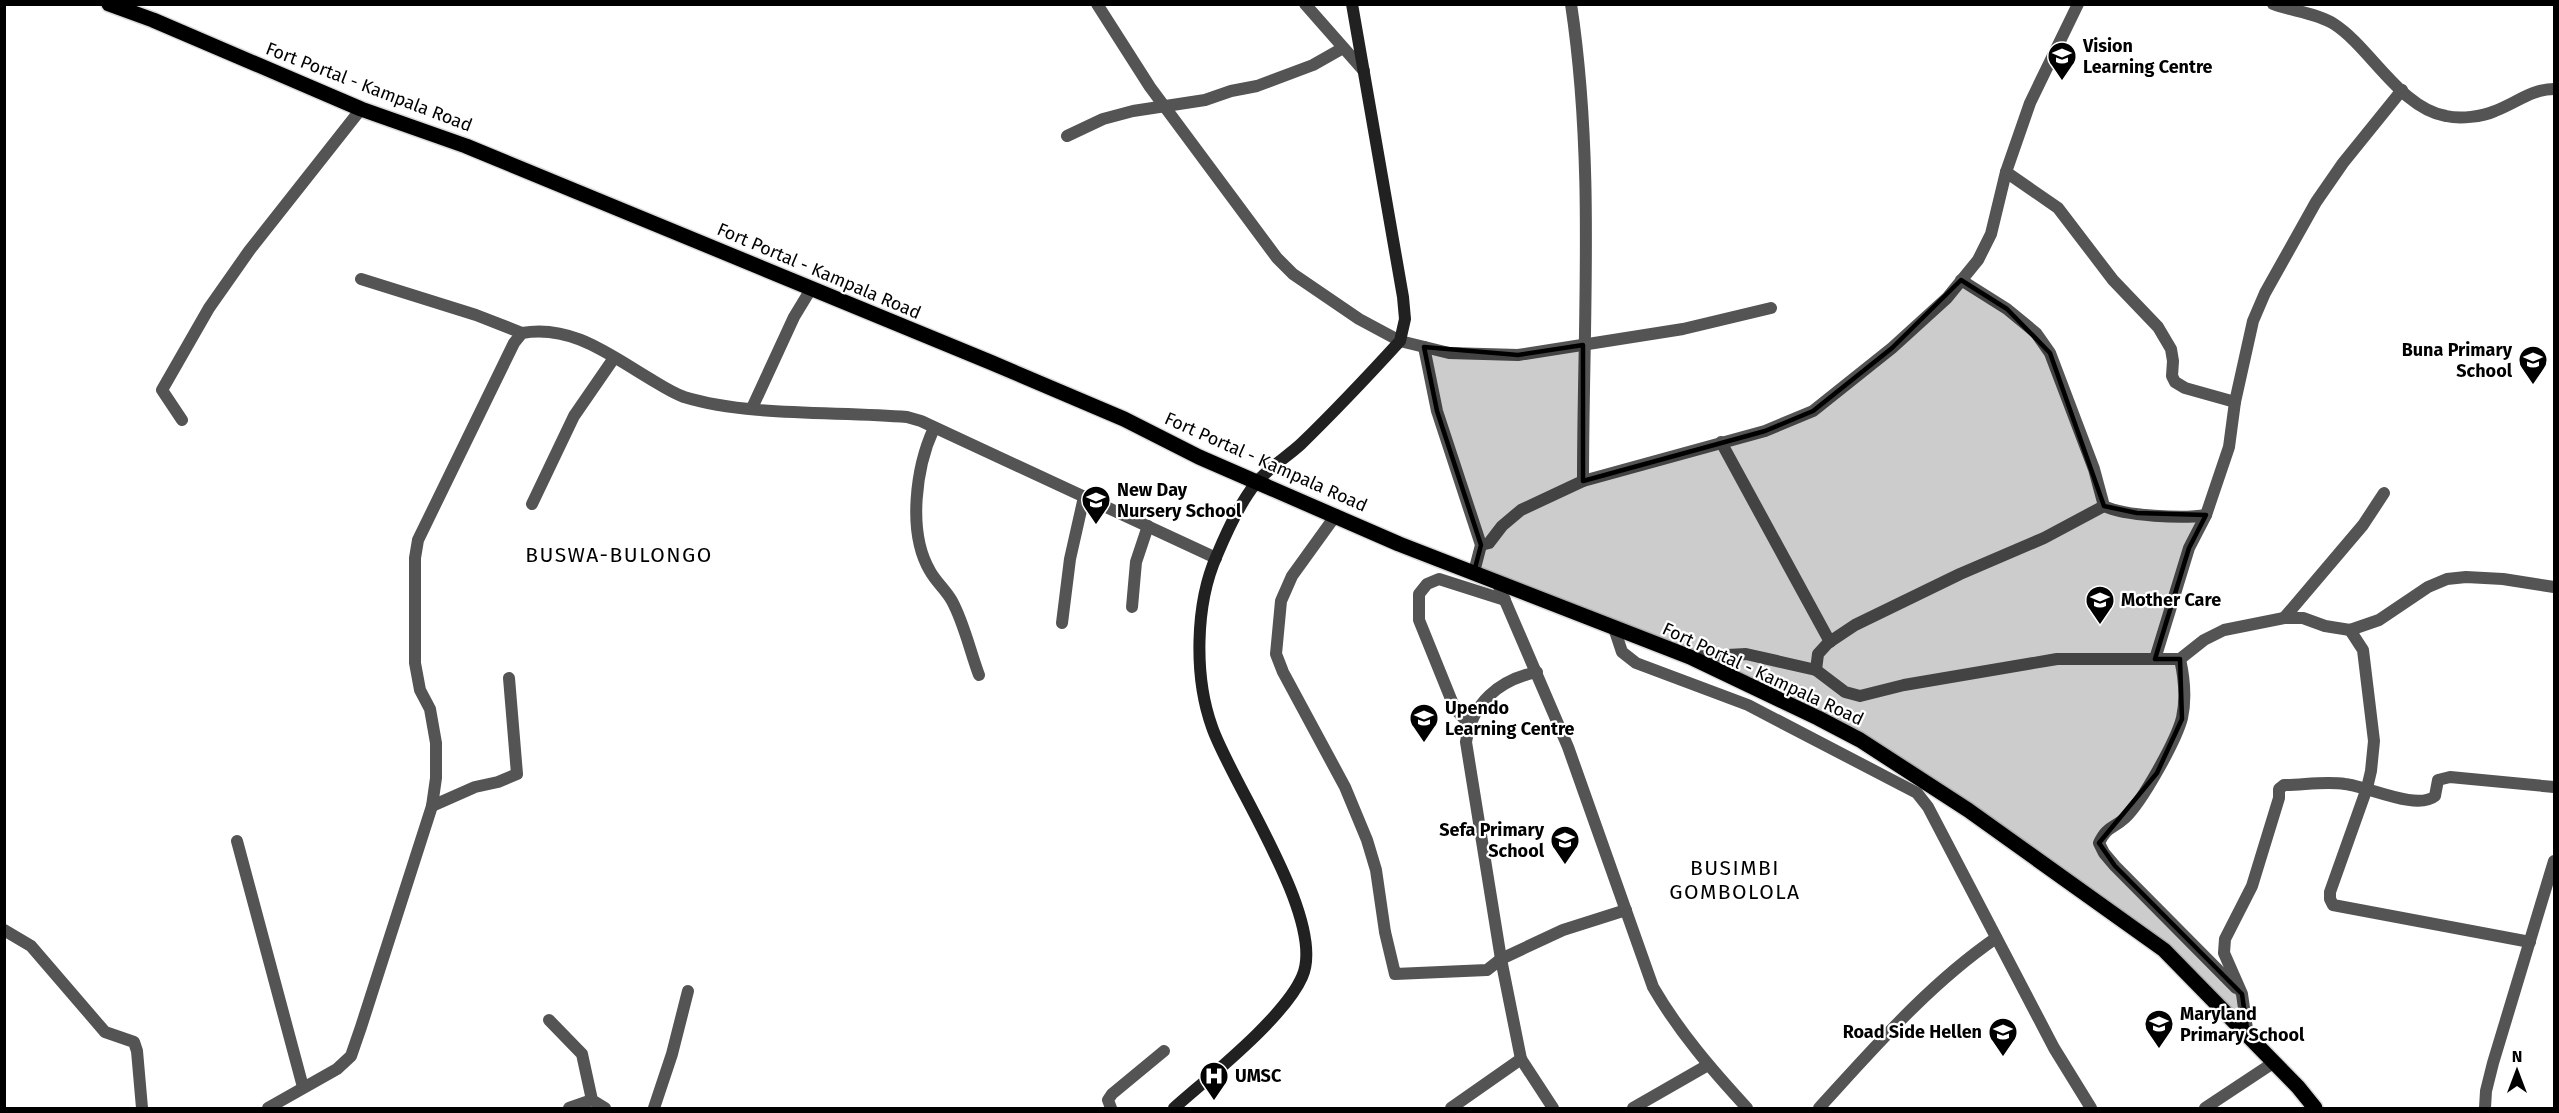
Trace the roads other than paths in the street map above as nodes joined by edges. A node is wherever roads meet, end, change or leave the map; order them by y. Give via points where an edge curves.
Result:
1 (109, 4) edge
2 (1097, 4) edge
3 (1305, 4) edge
4 (1352, 4) edge
5 (1571, 4) edge
6 (2078, 4) edge
7 (2273, 4) edge
8 (1343, 48) junction
9 (1364, 71) junction
10 (2554, 89) edge
11 (2402, 90) junction
12 (1164, 105) junction
13 (361, 109) junction
14 (1067, 136) dead end
15 (2006, 172) junction
16 (361, 279) dead end
17 (1962, 280) junction
18 (811, 290) junction
19 (1771, 308) dead end
20 (522, 333) junction
21 (1400, 341) junction
22 (1583, 345) junction
23 (1424, 347) junction
24 (614, 358) junction
25 (2235, 402) junction
26 (752, 408) junction
27 (182, 420) dead end
28 (934, 428) junction
29 (1721, 442) junction
30 (1583, 481) junction
31 (1257, 482) junction
32 (2384, 493) dead end
33 (1084, 497) junction
34 (532, 504) dead end
35 (2104, 506) junction
36 (1336, 515) junction
37 (2206, 515) junction
38 (1148, 526) junction
39 (1481, 545) junction
40 (1215, 558) junction
41 (1474, 572) junction
42 (1497, 582) junction
43 (2554, 586) edge
44 (1505, 600) junction
45 (1132, 607) dead end
46 (2284, 618) junction
47 (1062, 623) dead end
48 (1614, 628) junction
49 (2350, 630) junction
50 (1830, 642) junction
51 (1690, 657) junction
52 (2180, 659) junction
53 (2155, 660) junction
54 (1816, 670) junction
55 (1537, 672) junction
56 (980, 675) dead end
57 (509, 678) dead end
58 (1468, 724) junction
59 (2554, 787) edge
60 (2367, 788) junction
61 (432, 806) junction
62 (237, 841) dead end
63 (2554, 861) edge
64 (1626, 910) junction
65 (4, 930) edge
66 (1996, 938) junction
67 (2530, 942) junction
68 (1501, 959) junction
69 (688, 991) dead end
70 (2242, 994) junction
71 (549, 1020) dead end
72 (2248, 1036) junction
73 (1164, 1051) dead end
74 (1521, 1059) junction
75 (2273, 1063) junction
76 (1708, 1065) junction
77 (303, 1087) junction
78 (592, 1100) junction
79 (142, 1108) edge
80 (268, 1108) edge
81 (569, 1108) edge
82 (605, 1108) edge
83 (654, 1108) edge
84 (1111, 1108) edge
85 (1174, 1108) edge
86 (1450, 1108) edge
87 (1553, 1108) edge
88 (1633, 1108) edge
89 (1747, 1108) edge
90 (1819, 1108) edge
91 (2091, 1108) edge
92 (2205, 1108) edge
93 (2315, 1108) edge
94 (2485, 1108) edge

1 - 13 main road, Fort Portal - Kampala Road
2 - 12 street
3 - 8 street
4 - 9 main road
5 - 22 street via 1586,172
6 - 15 street via 2030,103
7 - 11 street via 2332,22
8 - 9 street
8 - 12 street via 1313,65 1257,86 1205,100
9 - 21 main road via 1405,319
10 - 11 street via 2530,93 2493,112 2469,117 2431,111
11 - 25 street via 2316,202 2265,293 2253,321
12 - 14 street via 1103,119
12 - 21 street via 1293,274 1359,319
13 - 18 main road, Fort Portal - Kampala Road via 466,146
13 - 27 street via 209,308 162,390
15 - 17 street via 1991,234
15 - 25 street via 2058,208 2100,264 2158,327 2171,349 2175,382
16 - 20 street
17 - 29 street via 1892,348 1812,411
17 - 35 street via 2021,320 2050,353
18 - 26 street via 794,317
18 - 31 main road, Fort Portal - Kampala Road via 1124,419
19 - 22 street via 1683,329
20 - 24 street via 554,332 579,338
20 - 61 street via 418,540 415,663 436,743
21 - 23 street
21 - 31 main road via 1306,439
22 - 23 street via 1518,355 1449,353
22 - 30 street
23 - 39 street via 1437,411
24 - 26 street via 682,396
24 - 34 street via 574,416
25 - 37 street via 2229,447
26 - 28 street via 907,417
28 - 33 street
28 - 56 street via 915,505 916,533 930,571 952,602
29 - 30 street
29 - 50 street
30 - 39 street via 1521,510 1489,543
31 - 36 main road, Fort Portal - Kampala Road
31 - 40 main road
32 - 46 street via 2363,525
33 - 38 street
33 - 47 street via 1070,559
35 - 37 street via 2137,513
35 - 50 street via 2044,538 1887,609
36 - 41 main road, Fort Portal - Kampala Road
36 - 68 street via 1292,576 1281,601 1276,654 1345,788 1367,840 1395,974 1487,970
37 - 53 street via 2189,548
38 - 40 street
38 - 45 street via 1136,562
39 - 41 street
40 - 85 main road via 1199,645 1201,687 1212,728 1274,851 1304,931 1306,957 1303,976 1266,1024
41 - 42 main road, Fort Portal - Kampala Road
42 - 44 street
42 - 48 main road, Fort Portal - Kampala Road
43 - 49 street via 2466,576 2447,579 2428,586 2379,620
44 - 55 street
44 - 58 street via 1439,579 1426,584 1419,594 1419,620 1455,709
46 - 49 street via 2303,618
46 - 52 street via 2224,630
48 - 51 main road, Fort Portal - Kampala Road
48 - 66 street via 1622,651 1636,663 1748,705 1917,793
49 - 60 street via 2363,650 2374,741
50 - 54 street via 1818,654
51 - 54 street via 1746,654
51 - 72 main road, Fort Portal - Kampala Road via 1860,740 1968,810 2164,950
52 - 53 street
52 - 70 street via 2184,677 2182,718 2157,773 2124,819 2105,831 2099,843 2115,866
53 - 54 street via 2057,659 1860,696 1845,692
55 - 58 street via 1520,676 1480,702
55 - 64 street
57 - 61 street via 517,774
58 - 68 street via 1466,742
59 - 60 street via 2450,777 2438,780 2435,796 2425,801 2384,795
60 - 67 street via 2330,892 2333,904
60 - 70 street via 2343,783 2284,785 2279,789 2252,886 2225,939 2224,953
61 - 77 street via 351,1056 337,1069
62 - 77 street
63 - 67 street
64 - 68 street via 1563,930
64 - 76 street via 1653,987
65 - 79 street via 31,946 105,1032 134,1042
66 - 90 street via 1940,980
66 - 91 street via 2054,1048
67 - 94 street via 2491,1073
68 - 74 street
69 - 83 street
70 - 72 street
71 - 78 street via 582,1054
72 - 75 main road, Fort Portal - Kampala Road
73 - 84 street via 1112,1094 1108,1100
74 - 86 street
74 - 87 street
75 - 92 street
75 - 93 main road, Fort Portal - Kampala Road
76 - 88 street
76 - 89 street
77 - 80 street
78 - 81 street
78 - 82 street

